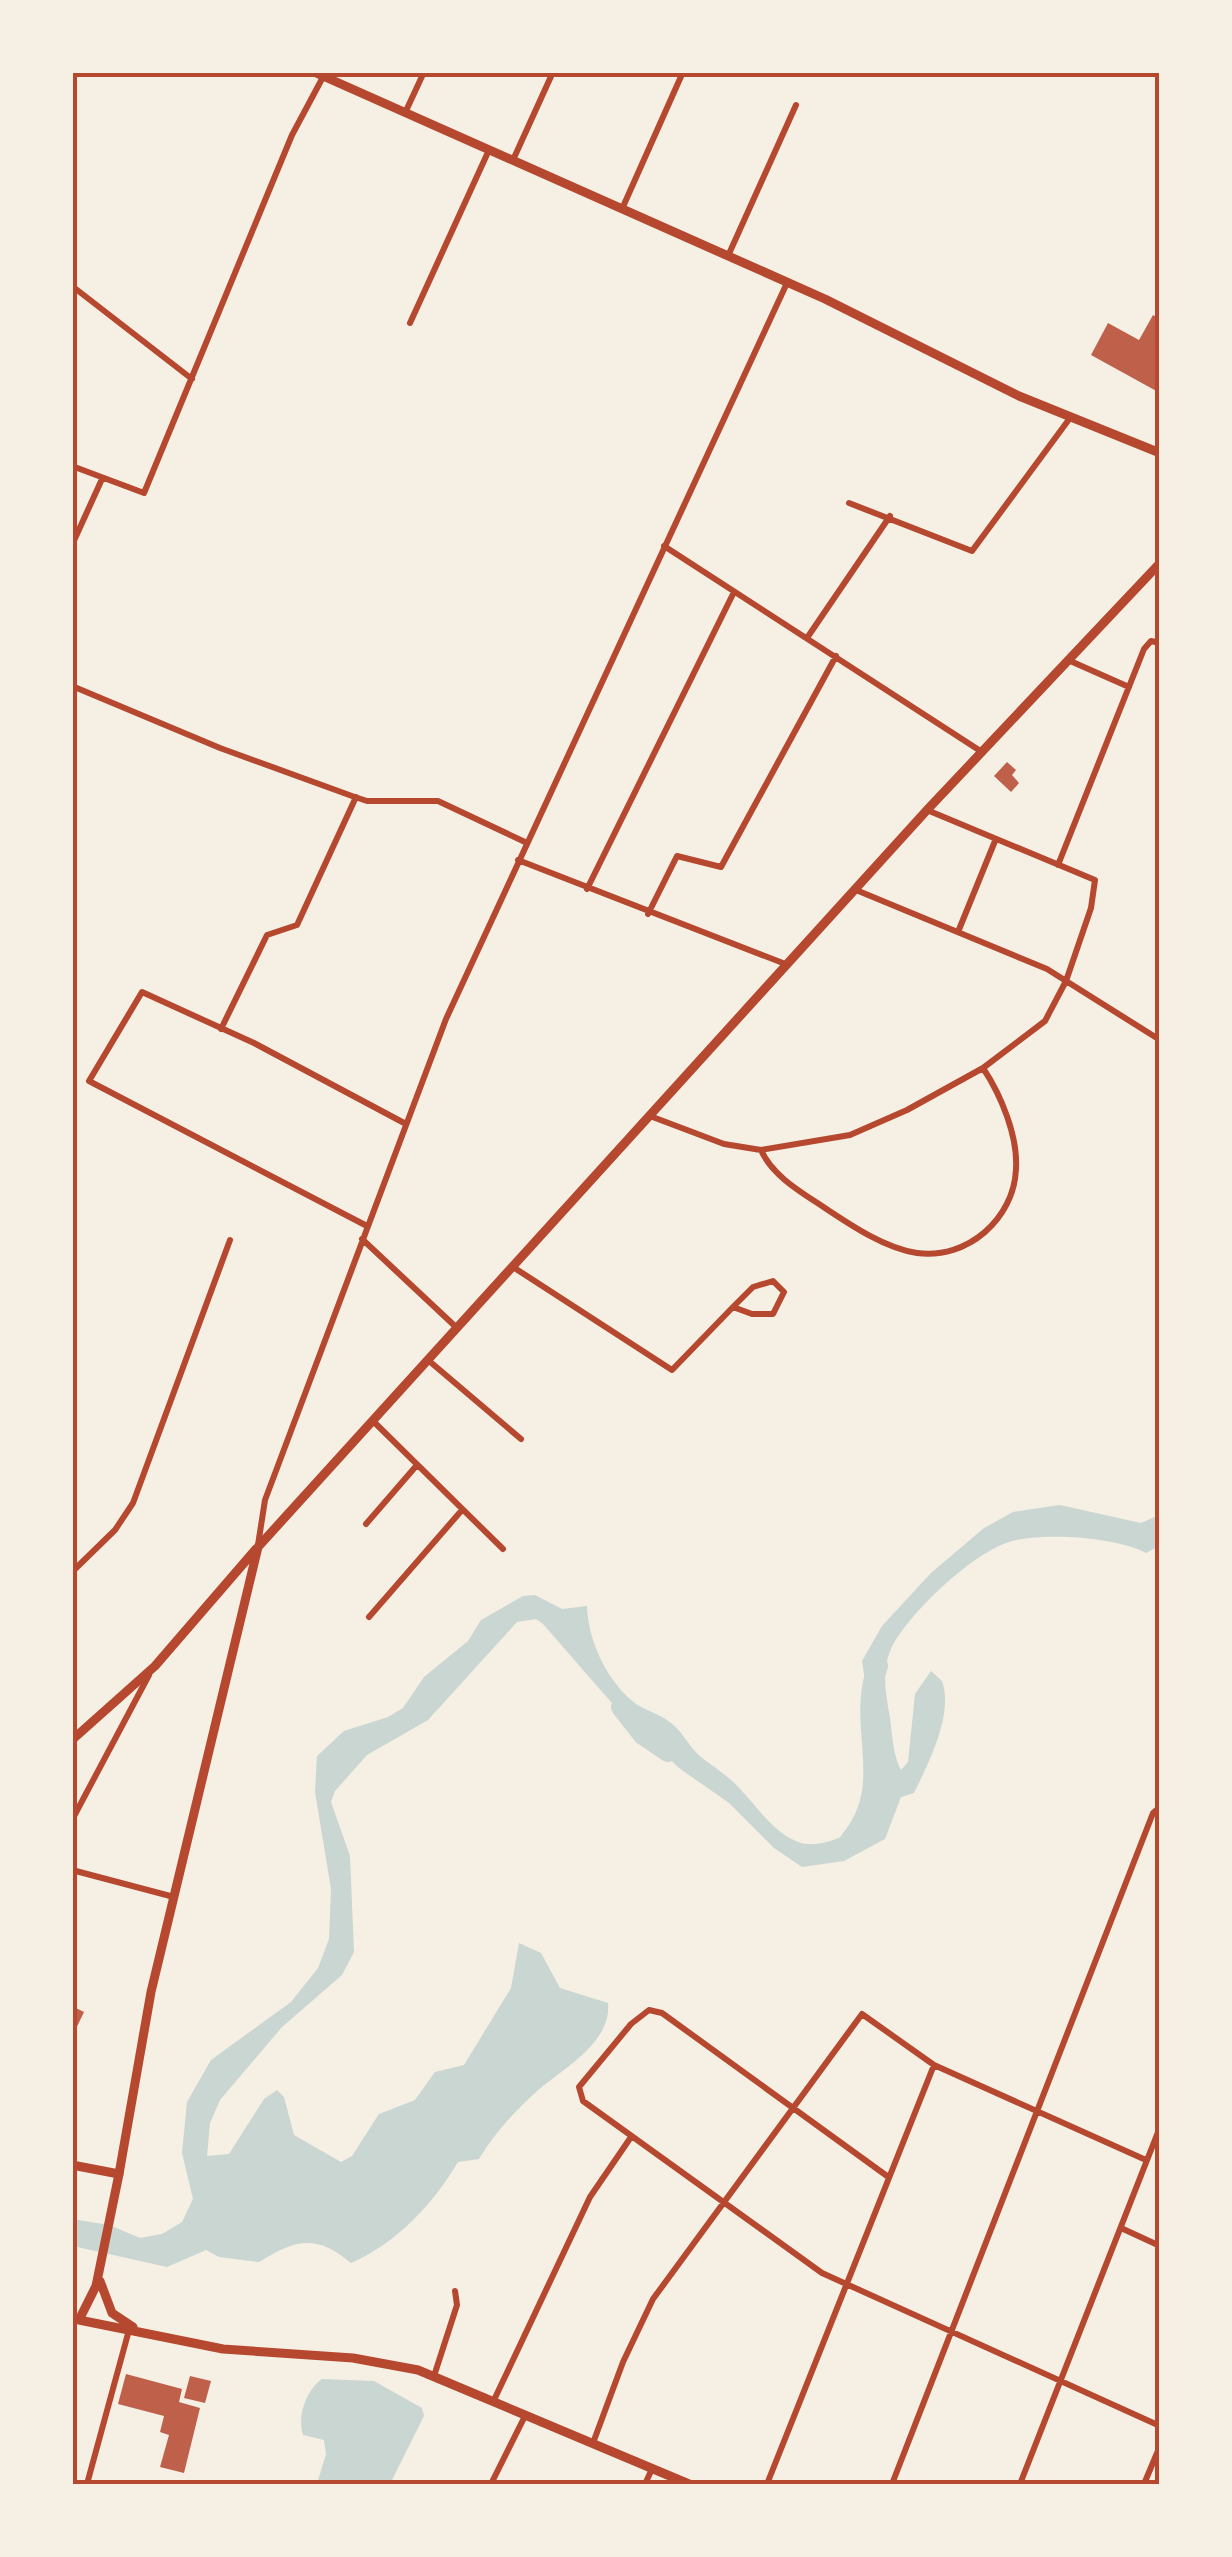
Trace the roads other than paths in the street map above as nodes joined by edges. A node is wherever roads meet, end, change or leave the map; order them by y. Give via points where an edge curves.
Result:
1 (424, 72) edge
2 (553, 72) edge
3 (682, 72) edge
4 (319, 75) edge
5 (796, 104) dead end
6 (405, 114) junction
7 (490, 150) junction
8 (513, 160) junction
9 (622, 209) junction
10 (727, 257) junction
11 (787, 282) junction
12 (72, 286) edge
13 (410, 323) dead end
14 (192, 379) junction
15 (1070, 418) junction
16 (1160, 452) edge
17 (72, 466) edge
18 (102, 479) junction
19 (849, 503) dead end
20 (890, 516) junction
21 (72, 545) edge
22 (664, 546) junction
23 (1160, 563) edge
24 (734, 592) junction
25 (807, 638) junction
26 (1160, 643) edge
27 (836, 656) junction
28 (1067, 660) junction
29 (72, 686) edge
30 (1129, 687) junction
31 (982, 752) junction
32 (356, 797) junction
33 (927, 810) junction
34 (995, 840) junction
35 (525, 842) junction
36 (518, 860) junction
37 (1058, 865) junction
38 (587, 889) junction
39 (856, 890) junction
40 (648, 914) junction
41 (958, 932) junction
42 (789, 966) junction
43 (1066, 981) junction
44 (221, 1029) junction
45 (1160, 1040) edge
46 (983, 1068) junction
47 (650, 1116) junction
48 (406, 1124) junction
49 (761, 1150) junction
50 (367, 1226) junction
51 (362, 1239) junction
52 (230, 1240) dead end
53 (514, 1268) junction
54 (733, 1307) junction
55 (458, 1328) junction
56 (428, 1360) junction
57 (373, 1422) junction
58 (521, 1439) dead end
59 (417, 1466) junction
60 (462, 1510) junction
61 (366, 1524) dead end
62 (258, 1546) junction
63 (503, 1549) dead end
64 (72, 1572) edge
65 (369, 1617) dead end
66 (154, 1666) junction
67 (72, 1740) edge
68 (1160, 1807) edge
69 (72, 1820) edge
70 (72, 1870) edge
71 (174, 1898) junction
72 (934, 2064) junction
73 (791, 2110) junction
74 (1039, 2112) junction
75 (1160, 2127) edge
76 (631, 2137) junction
77 (1146, 2160) junction
78 (72, 2164) edge
79 (119, 2174) junction
80 (887, 2176) junction
81 (725, 2204) junction
82 (1121, 2228) junction
83 (1160, 2246) edge
84 (99, 2274) junction
85 (844, 2285) junction
86 (455, 2291) dead end
87 (76, 2323) edge
88 (129, 2330) junction
89 (143, 2333) junction
90 (952, 2336) junction
91 (434, 2376) junction
92 (1058, 2380) junction
93 (494, 2400) junction
94 (526, 2414) junction
95 (1160, 2426) edge
96 (593, 2443) junction
97 (1160, 2446) edge
98 (652, 2468) junction
99 (87, 2484) edge
100 (491, 2484) edge
101 (645, 2484) edge
102 (689, 2484) edge
103 (767, 2484) edge
104 (892, 2484) edge
105 (1020, 2484) edge
106 (1144, 2484) edge

1 - 6 street
2 - 8 street
3 - 9 street
4 - 6 main road
4 - 14 street
5 - 10 street
6 - 7 main road
7 - 8 main road
7 - 13 street
8 - 9 main road
9 - 10 main road
10 - 11 main road
11 - 15 main road
11 - 22 street
12 - 14 street
14 - 18 street via 144,493
15 - 16 main road
15 - 20 street via 972,551
17 - 18 street
18 - 21 street
19 - 20 street
20 - 25 street
22 - 24 street
22 - 35 street
23 - 28 main road
24 - 25 street
24 - 38 street
25 - 27 street
26 - 30 street via 1144,649
27 - 31 street
27 - 40 street via 721,867 677,856
28 - 30 street
28 - 31 main road
29 - 32 street
30 - 37 street
31 - 33 main road
32 - 35 street via 438,801
32 - 44 street via 297,926 267,934
33 - 34 street
33 - 39 main road
34 - 37 street
34 - 41 street
35 - 36 street
36 - 38 street
36 - 48 street
37 - 43 street via 1096,885
38 - 40 street
39 - 41 street
39 - 42 main road
40 - 42 street
41 - 43 street
42 - 47 main road
43 - 45 street
43 - 46 street via 1045,1021
44 - 48 street
44 - 50 street via 142,992 89,1081
46 - 49 street via 850,1135
46 - 49 street via 1011,1132 1016,1169 993,1224 955,1250 917,1253 856,1228 802,1193
47 - 49 street via 724,1144
47 - 53 main road
48 - 50 street
50 - 51 street
51 - 55 street
51 - 62 street via 265,1500
52 - 64 street via 133,1504
53 - 54 street via 672,1370
53 - 55 main road
54 - 54 street via 762,1282 773,1280 784,1292 773,1314
55 - 56 main road
56 - 57 main road
56 - 58 street
57 - 59 street
57 - 62 main road
59 - 60 street
59 - 61 street
60 - 63 street
60 - 65 street
62 - 66 main road
62 - 71 main road
66 - 67 main road
66 - 69 street
68 - 74 street via 1152,1812
70 - 71 street
71 - 79 main road
72 - 73 street via 862,2014
72 - 74 street
72 - 80 street
73 - 76 street via 681,2024 649,2010 579,2087 582,2101
73 - 80 street
73 - 81 street
74 - 77 street
74 - 90 street
75 - 77 street
76 - 81 street
76 - 93 street via 595,2188
77 - 82 street
78 - 79 main road
79 - 84 main road
80 - 85 street
81 - 85 street
81 - 96 street via 654,2300
82 - 83 street
82 - 92 street
84 - 87 main road via 92,2302
84 - 89 main road via 112,2312
85 - 90 street
85 - 103 street
86 - 91 street via 457,2305
87 - 88 main road
88 - 89 main road
88 - 99 street
89 - 91 main road via 230,2350 384,2362
90 - 92 street
90 - 104 street
91 - 93 main road
92 - 95 street
92 - 105 street
93 - 94 main road
94 - 96 main road
94 - 100 street
96 - 98 main road
97 - 106 street
98 - 101 street
98 - 102 main road

